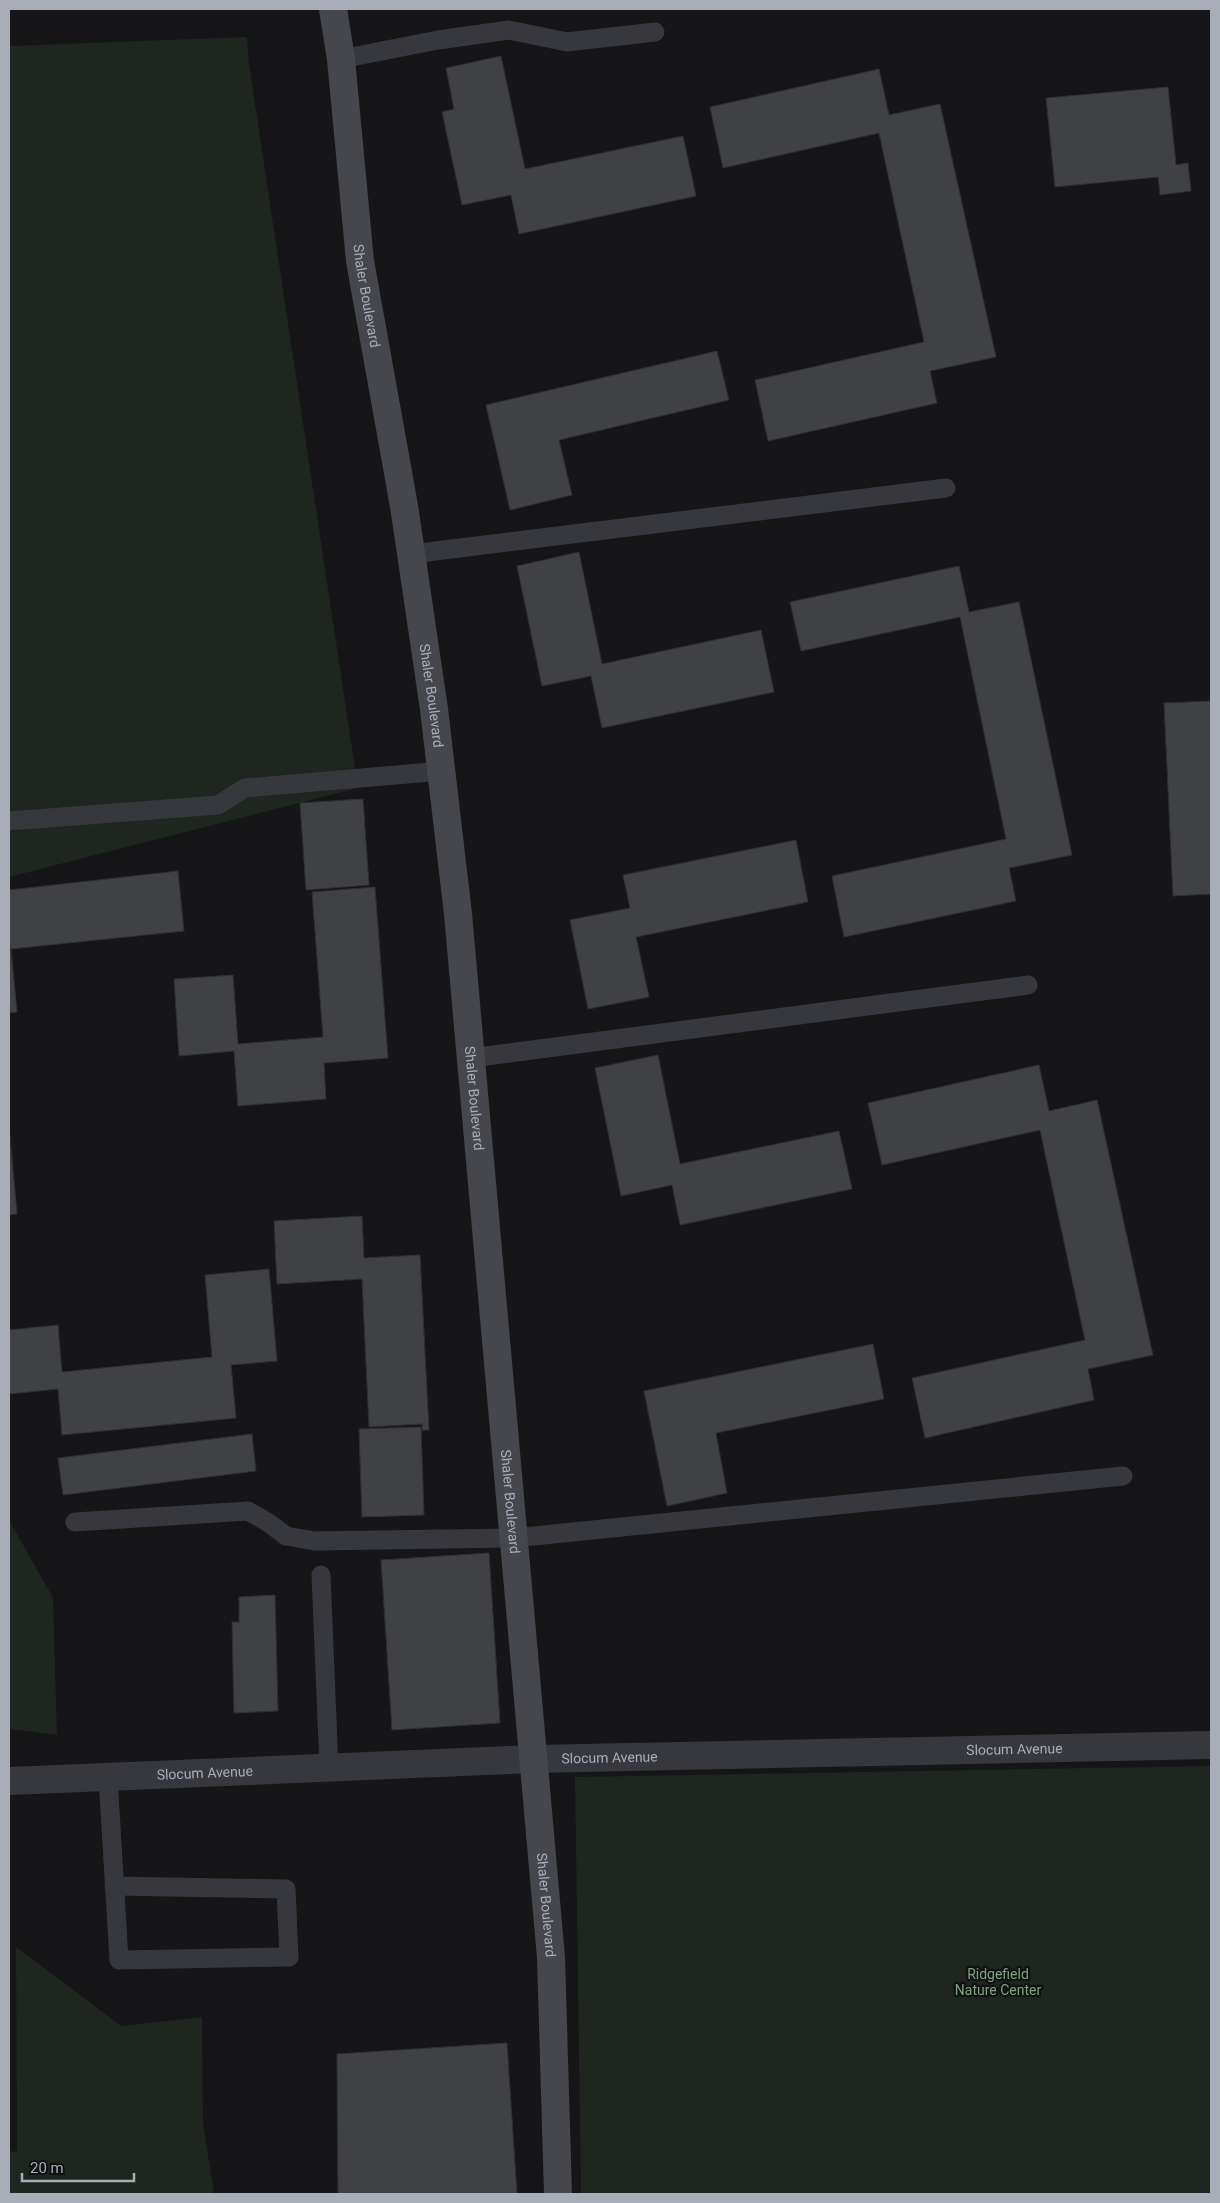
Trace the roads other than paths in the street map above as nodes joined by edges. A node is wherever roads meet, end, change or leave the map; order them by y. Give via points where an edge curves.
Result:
1 (333, 9) edge
2 (655, 32) dead end
3 (341, 58) junction
4 (946, 488) dead end
5 (411, 554) junction
6 (442, 771) junction
7 (9, 821) edge
8 (1028, 985) dead end
9 (471, 1058) junction
10 (1123, 1476) dead end
11 (75, 1522) dead end
12 (514, 1538) junction
13 (321, 1575) dead end
14 (1211, 1745) edge
15 (534, 1759) junction
16 (329, 1767) junction
17 (108, 1777) junction
18 (9, 1781) edge
19 (114, 1886) junction
20 (558, 2194) edge

1 - 3 street, Shaler Boulevard
2 - 3 lane via 567,42 509,30
3 - 5 street, Shaler Boulevard via 360,261
4 - 5 lane
5 - 6 street, Shaler Boulevard
6 - 7 lane via 245,788 218,805
6 - 9 street, Shaler Boulevard
8 - 9 lane
9 - 12 street, Shaler Boulevard
10 - 12 lane
11 - 12 lane via 248,1511 286,1536 315,1541
12 - 15 street, Shaler Boulevard
13 - 16 lane
14 - 15 street, Slocum Avenue
15 - 16 street, Slocum Avenue
15 - 20 street, Shaler Boulevard via 551,1957
16 - 17 street, Slocum Avenue
17 - 18 street, Slocum Avenue
17 - 19 lane
19 - 19 lane via 119,1960 289,1957 286,1889

